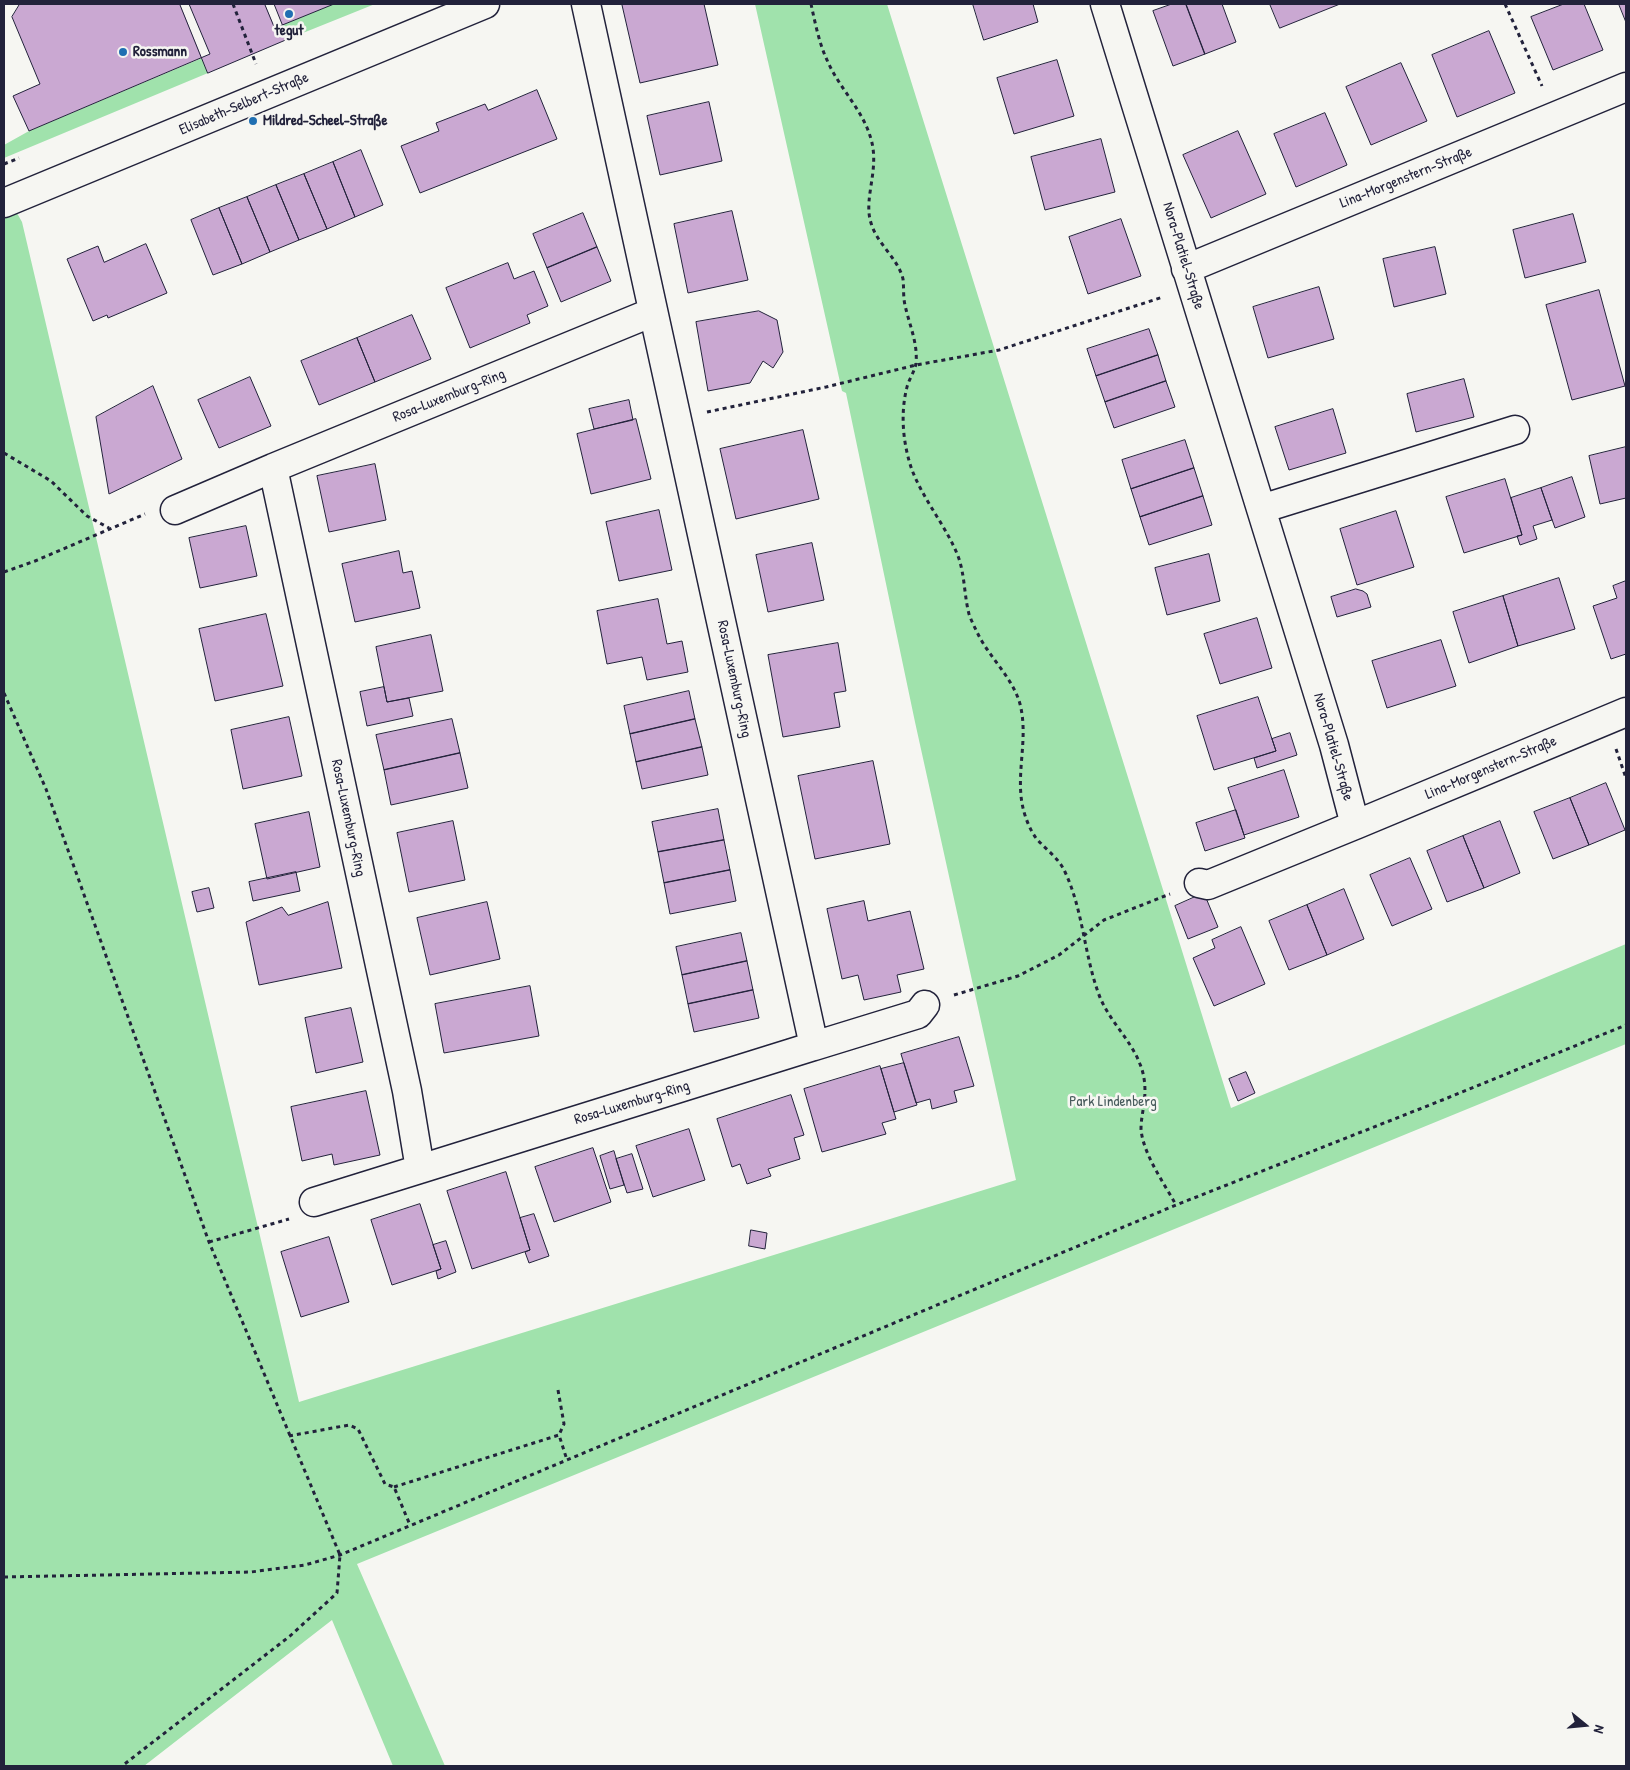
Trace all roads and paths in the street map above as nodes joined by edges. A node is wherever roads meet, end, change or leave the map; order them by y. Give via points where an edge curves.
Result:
1 (232, 4) edge
2 (485, 4) edge
3 (586, 4) edge
4 (811, 4) edge
5 (1105, 4) edge
6 (1505, 4) edge
7 (1626, 87) edge
8 (267, 94) junction
9 (1556, 116) junction
10 (18, 158) dead end
11 (4, 164) edge
12 (4, 203) edge
13 (1189, 279) junction
14 (653, 312) junction
15 (916, 366) junction
16 (706, 412) dead end
17 (1515, 430) dead end
18 (4, 453) edge
19 (273, 468) junction
20 (1260, 509) junction
21 (175, 510) joint
22 (110, 528) junction
23 (4, 572) edge
24 (4, 693) edge
25 (1626, 712) edge
26 (1355, 825) junction
27 (1199, 882) joint
28 (1084, 935) junction
29 (925, 1005) joint
30 (1626, 1025) edge
31 (814, 1046) junction
32 (420, 1169) junction
33 (314, 1202) joint
34 (1176, 1205) junction
35 (209, 1242) junction
36 (558, 1390) dead end
37 (290, 1436) junction
38 (559, 1436) junction
39 (568, 1460) junction
40 (394, 1487) junction
41 (410, 1525) junction
42 (340, 1555) junction
43 (4, 1577) edge
44 (122, 1766) edge

1 - 8 path
2 - 8 street, Elisabeth-Selbert-Straße
3 - 14 street, Rosa-Luxemburg-Ring
4 - 15 path via 827,60 871,138 875,161 869,202 870,221 902,278
5 - 13 street, Nora-Platiel-Straße
6 - 9 path
7 - 9 street, Lina-Morgenstern-Straße
8 - 12 street, Elisabeth-Selbert-Straße
9 - 13 street, Lina-Morgenstern-Straße
10 - 11 path
13 - 15 path via 999,350
13 - 20 street, Nora-Platiel-Straße
14 - 19 street, Rosa-Luxemburg-Ring
14 - 31 street, Rosa-Luxemburg-Ring
15 - 16 path
15 - 28 path via 902,409 904,439 912,470 959,559 969,615 978,635 1019,703 1024,735 1020,786 1024,811 1034,836 1065,872
17 - 20 street
18 - 22 path via 51,481 87,516
19 - 21 street, Rosa-Luxemburg-Ring
19 - 32 street, Rosa-Luxemburg-Ring via 407,1091
20 - 26 street, Nora-Platiel-Straße via 1334,745
21 - 22 path via 157,509
22 - 23 path
24 - 35 path via 46,789
25 - 26 street, Lina-Morgenstern-Straße
26 - 27 street via 1208,884
27 - 28 path via 1104,920
28 - 29 path via 1059,955 1018,976
28 - 34 path via 1098,994 1140,1065 1145,1087 1141,1125 1144,1143
29 - 31 street, Rosa-Luxemburg-Ring via 918,1014
30 - 34 path
31 - 32 street, Rosa-Luxemburg-Ring
32 - 33 street, Rosa-Luxemburg-Ring
33 - 35 path via 307,1214
34 - 39 path
35 - 37 path
36 - 38 path via 564,1424
37 - 40 path via 349,1425 358,1429 385,1484
37 - 42 path
38 - 39 path
38 - 40 path
39 - 41 path
40 - 41 path
41 - 42 path
42 - 43 path via 305,1565 251,1572
42 - 44 path via 337,1593 290,1636

